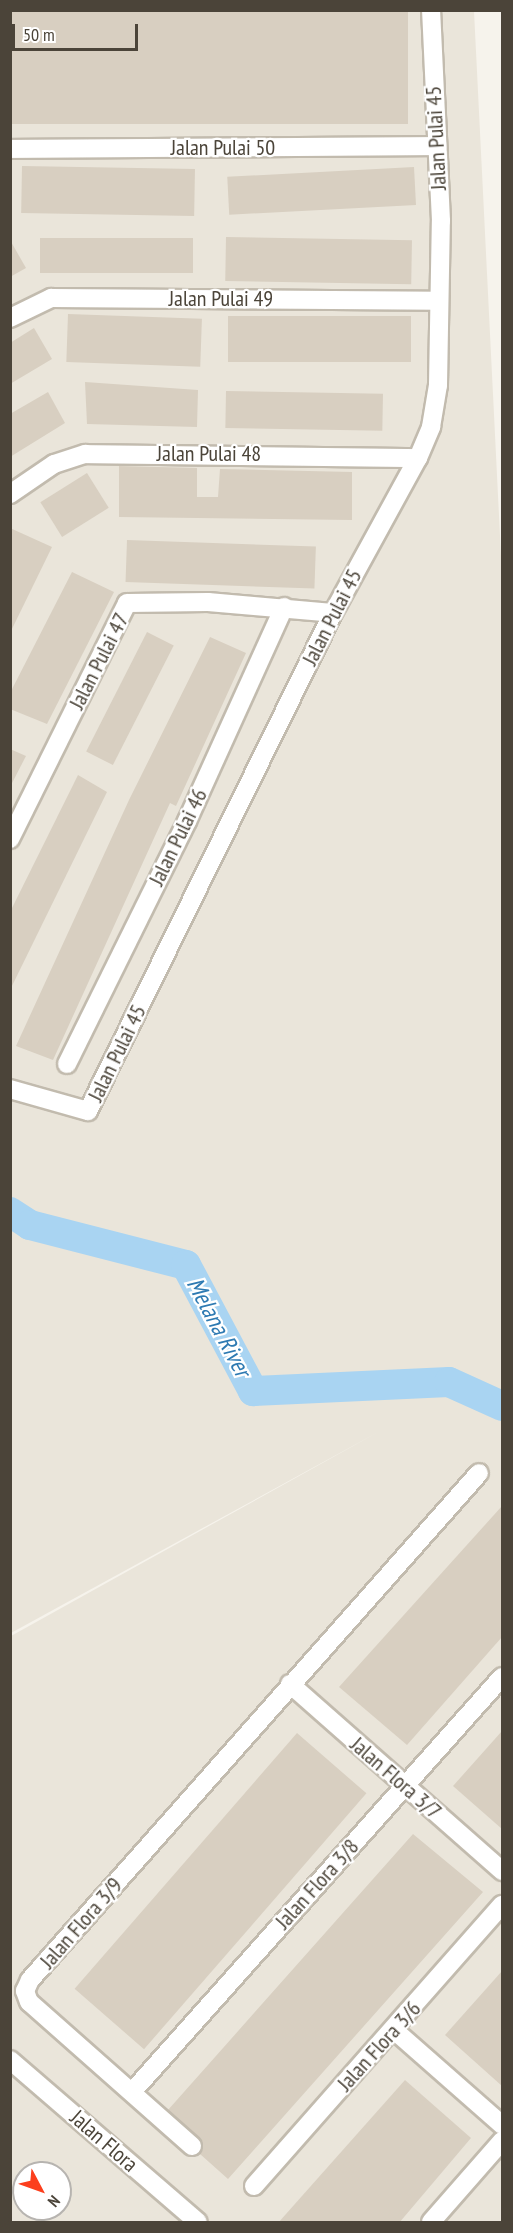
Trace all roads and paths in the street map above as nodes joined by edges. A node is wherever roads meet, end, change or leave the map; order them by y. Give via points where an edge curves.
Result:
1 (431, 10) edge
2 (436, 146) junction
3 (10, 149) edge
4 (437, 301) junction
5 (10, 318) edge
6 (418, 458) junction
7 (10, 494) edge
8 (284, 607) junction
9 (333, 613) junction
10 (10, 838) edge
11 (67, 1064) dead end
12 (10, 1089) edge
13 (479, 1473) dead end
14 (502, 1677) edge
15 (290, 1684) junction
16 (405, 1786) junction
17 (502, 1871) edge
18 (502, 1905) edge
19 (394, 2030) junction
20 (10, 2060) edge
21 (132, 2092) junction
22 (502, 2125) edge
23 (502, 2140) edge
24 (192, 2146) dead end
25 (254, 2186) dead end
26 (198, 2223) edge
27 (431, 2223) edge

1 - 2 street, Jalan Pulai 45
2 - 3 street, Jalan Pulai 50
2 - 4 street, Jalan Pulai 45 via 441,221
4 - 5 street, Jalan Pulai 49 via 51,298
4 - 6 street, Jalan Pulai 45 via 436,409
6 - 7 street, Jalan Pulai 48 via 85,454 54,464
6 - 9 street, Jalan Pulai 45
8 - 9 street, Jalan Pulai 47
8 - 10 street, Jalan Pulai 47 via 128,603
8 - 11 street, Jalan Pulai 46 via 187,821
9 - 12 street, Jalan Pulai 45 via 88,1111
13 - 15 street
14 - 16 street, Jalan Flora 3/8
15 - 16 street, Jalan Flora 3/7
15 - 21 street, Jalan Flora 3/9 via 30,1980 25,1991 29,2002
16 - 17 street, Jalan Flora 3/7
16 - 21 street, Jalan Flora 3/8
18 - 19 street, Jalan Flora 3/6
19 - 22 street
19 - 25 street, Jalan Flora 3/6
20 - 26 street, Jalan Flora
21 - 24 street, Jalan Flora 3/9
23 - 27 street

